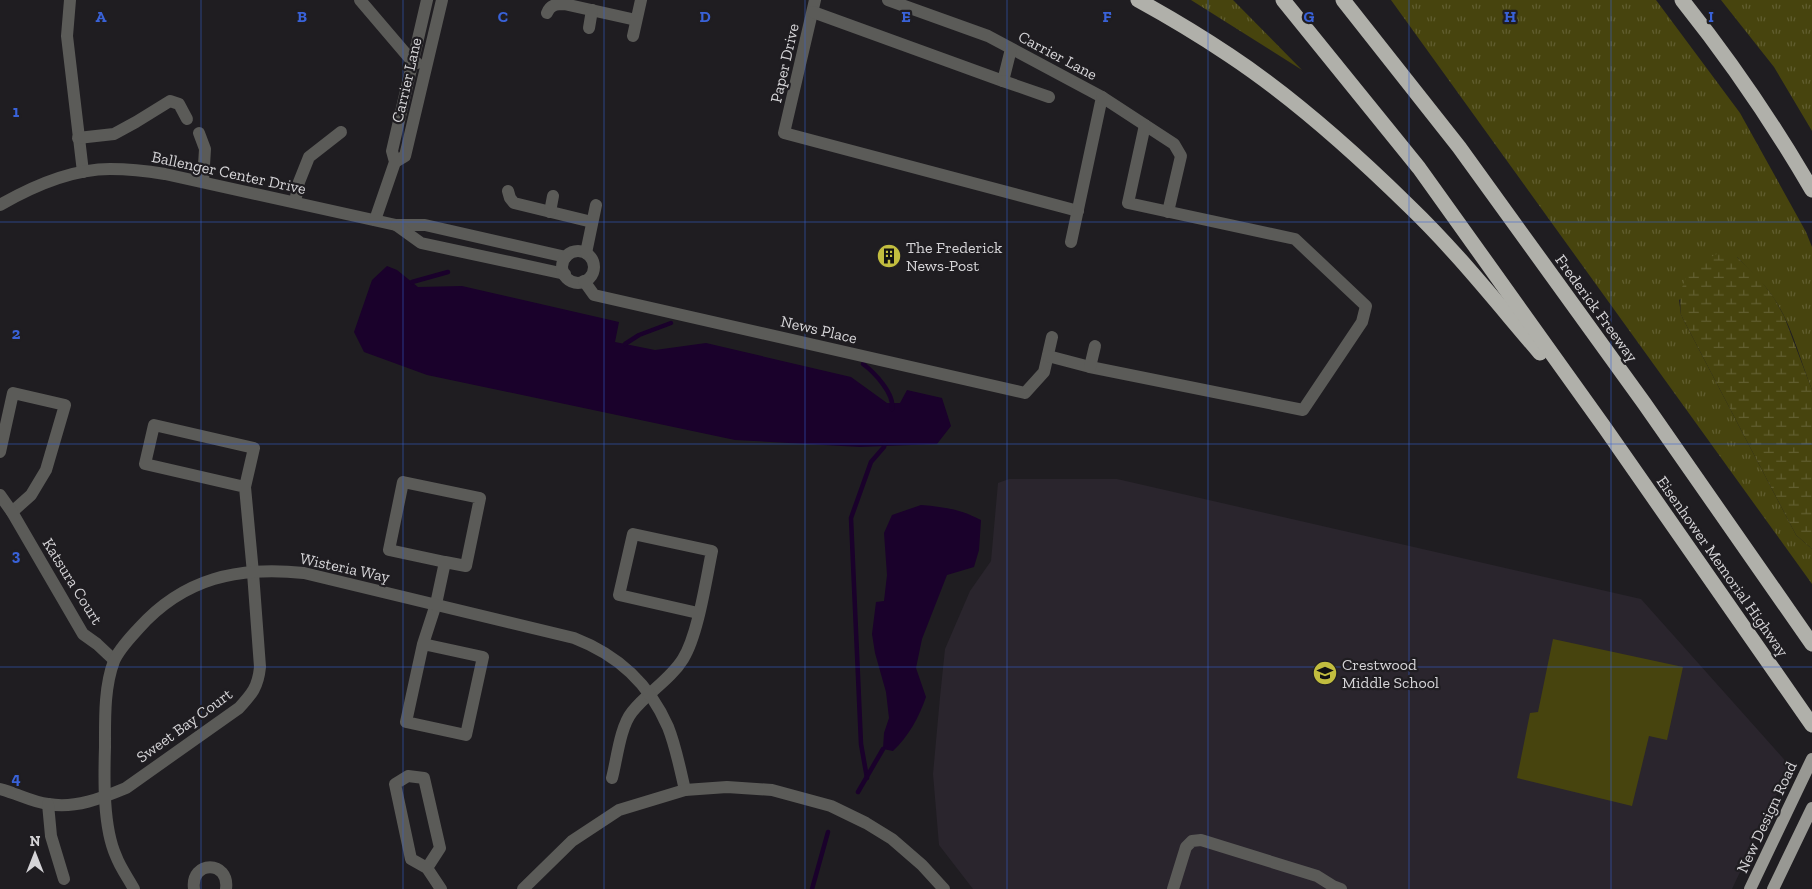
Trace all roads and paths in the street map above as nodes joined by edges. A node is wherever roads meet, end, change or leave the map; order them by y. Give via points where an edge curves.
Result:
1 (70, 0) edge
2 (360, 0) edge
3 (427, 0) edge
4 (442, 0) edge
5 (641, 0) edge
6 (888, 0) edge
7 (1138, 0) edge
8 (1282, 0) edge
9 (1343, 0) edge
10 (1682, 0) edge
11 (814, 6) edge
12 (592, 10) junction
13 (547, 13) dead end
14 (636, 20) junction
15 (589, 28) dead end
16 (633, 36) dead end
17 (1011, 49) junction
18 (412, 61) junction
19 (426, 66) junction
20 (1003, 81) junction
21 (1048, 97) dead end
22 (1102, 97) junction
23 (187, 119) dead end
24 (1145, 125) junction
25 (341, 132) dead end
26 (199, 133) dead end
27 (78, 138) junction
28 (395, 162) junction
29 (83, 172) junction
30 (203, 182) junction
31 (1812, 190) edge
32 (508, 191) dead end
33 (553, 196) dead end
34 (295, 202) junction
35 (0, 205) edge
36 (596, 205) dead end
37 (1078, 211) junction
38 (550, 212) junction
39 (1168, 212) junction
40 (375, 220) junction
41 (592, 222) junction
42 (396, 225) junction
43 (1071, 242) dead end
44 (586, 253) junction
45 (566, 257) junction
46 (565, 274) junction
47 (584, 282) junction
48 (1052, 337) dead end
49 (1095, 346) dead end
50 (1048, 356) junction
51 (1090, 367) junction
52 (1605, 428) junction
53 (0, 452) edge
54 (245, 487) junction
55 (0, 495) edge
56 (12, 512) junction
57 (445, 562) junction
58 (253, 572) junction
59 (436, 604) junction
60 (698, 613) junction
61 (423, 644) junction
62 (1812, 644) edge
63 (114, 660) junction
64 (649, 694) junction
65 (1812, 725) edge
66 (1812, 759) edge
67 (612, 778) dead end
68 (0, 789) edge
69 (685, 790) junction
70 (106, 797) junction
71 (48, 804) junction
72 (1812, 808) edge
73 (428, 868) junction
74 (64, 879) dead end
75 (1336, 888) edge
76 (134, 889) edge
77 (194, 889) edge
78 (226, 889) edge
79 (441, 889) edge
80 (523, 889) edge
81 (944, 889) edge
82 (1173, 889) edge
83 (1750, 889) edge
84 (1773, 889) edge

1 - 27 street via 68,36
2 - 18 street
3 - 18 street, Carrier Lane
4 - 19 street, Carrier Lane
5 - 14 street
6 - 17 street, Carrier Lane via 988,36
7 - 52 highway via 1230,55 1294,103 1354,155 1410,207 1468,269
8 - 52 highway via 1419,168
9 - 62 highway, Frederick Freeway via 1470,163 1644,403
10 - 31 highway via 1743,80
11 - 20 street
11 - 37 street, Paper Drive via 784,133
12 - 13 street via 556,4
12 - 14 street
12 - 15 street
14 - 16 street
17 - 20 street
17 - 22 street, Carrier Lane
18 - 19 street
18 - 28 street, Carrier Lane via 392,151
19 - 28 street, Carrier Lane via 405,156
20 - 21 street
22 - 24 street
22 - 37 street, Carrier Lane
23 - 27 street via 178,104 170,101 114,134
24 - 39 street via 1174,144 1181,156
24 - 39 street via 1128,203
25 - 34 street via 309,157
26 - 30 street via 205,149
27 - 29 street
28 - 40 street, Carrier Lane
29 - 30 street, Ballenger Center Drive via 136,170
29 - 35 street, Ballenger Center Drive via 30,188
30 - 34 street, Ballenger Center Drive
32 - 38 street via 514,203
33 - 38 street
34 - 40 street, Ballenger Center Drive
36 - 41 street
37 - 43 street, Carrier Lane
38 - 41 street
39 - 51 street via 1295,239 1366,306 1362,322 1303,410
40 - 42 street, Ballenger Center Drive
41 - 44 street
42 - 45 street via 425,224
42 - 46 street via 421,243
44 - 45 street via 572,252
44 - 47 street via 591,257 594,271
45 - 46 street via 563,262
46 - 47 street via 570,280
47 - 50 street, News Place via 594,295 1025,393 1044,372
48 - 50 street
49 - 51 street
50 - 51 street
52 - 65 highway, Eisenhower Memorial Highway
53 - 56 street via 14,393 65,405 46,470 31,495
54 - 54 street, Sweet Bay Court via 254,448 154,425 145,464
54 - 58 street, Sweet Bay Court
55 - 56 street, Katsura Court
56 - 63 street, Katsura Court via 83,634
57 - 57 street via 466,566 480,498 403,482 389,550
57 - 59 street
58 - 59 street, Wisteria Way via 304,572
58 - 63 street, Wisteria Way via 226,575 180,593 156,610 124,644
58 - 70 street, Sweet Bay Court via 260,667 253,693 239,708 126,788
59 - 61 street
59 - 64 street, Wisteria Way via 592,645 639,679
60 - 60 street via 712,551 633,534 619,595
60 - 64 street via 684,658 672,674
61 - 61 street via 406,722 466,735 483,657
63 - 70 street, Wisteria Way via 106,712
64 - 67 street via 631,713 624,727
64 - 69 street, Wisteria Way via 667,726
66 - 83 main road, New Design Road
68 - 71 street
69 - 80 street via 619,810 572,841
69 - 81 street via 728,787 772,790 831,806 866,822 892,839
70 - 71 street, Sweet Bay Court via 90,802
70 - 76 street, Wisteria Way via 110,840
71 - 74 street via 51,836
72 - 84 main road
73 - 73 street via 410,860 395,784 408,776 424,778 440,848
73 - 79 street
75 - 82 street via 1317,876 1201,840 1192,841 1186,848
77 - 78 street via 193,881 205,867 223,873

